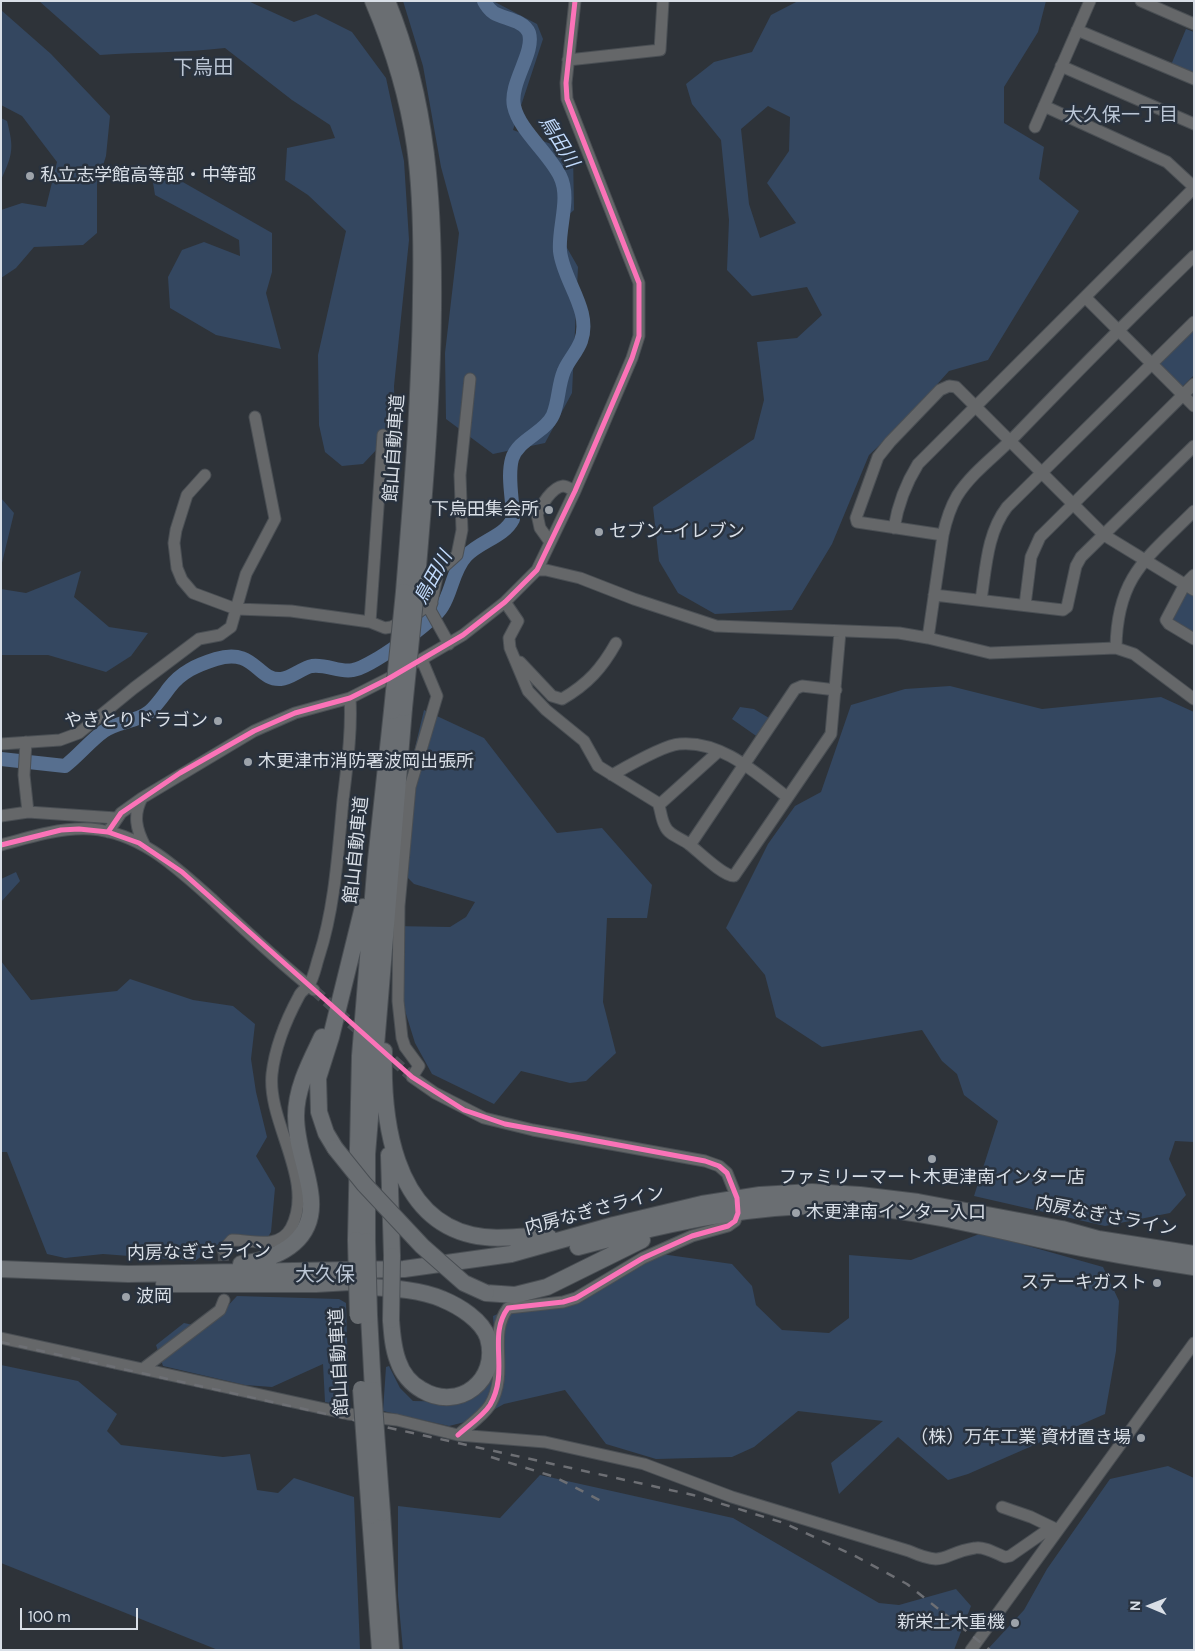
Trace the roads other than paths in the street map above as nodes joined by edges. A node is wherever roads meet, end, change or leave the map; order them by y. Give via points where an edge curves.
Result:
1 (373, 1) edge
2 (387, 1) edge
3 (574, 1) edge
4 (663, 1) edge
5 (1090, 1) edge
6 (1141, 1) edge
7 (1194, 24) edge
8 (1077, 30) junction
9 (568, 60) junction
10 (1061, 66) junction
11 (1194, 78) edge
12 (1044, 106) junction
13 (1194, 124) edge
14 (1035, 127) dead end
15 (1194, 187) edge
16 (1194, 256) edge
17 (1085, 297) junction
18 (1194, 322) edge
19 (1117, 330) junction
20 (1151, 364) junction
21 (470, 379) dead end
22 (1194, 384) edge
23 (1183, 395) junction
24 (1194, 406) edge
25 (974, 407) junction
26 (256, 417) dead end
27 (383, 435) dead end
28 (1010, 441) junction
29 (1194, 446) edge
30 (1042, 473) junction
31 (204, 475) dead end
32 (575, 491) junction
33 (1074, 504) junction
34 (1194, 511) edge
35 (894, 528) junction
36 (943, 535) junction
37 (1104, 536) junction
38 (550, 542) junction
39 (1144, 561) junction
40 (537, 570) junction
41 (1194, 575) edge
42 (1189, 587) edge
43 (410, 591) junction
44 (934, 595) junction
45 (981, 600) junction
46 (505, 602) junction
47 (432, 603) junction
48 (1025, 605) junction
49 (236, 610) junction
50 (370, 622) junction
51 (840, 632) junction
52 (928, 638) junction
53 (1194, 639) edge
54 (616, 643) dead end
55 (449, 644) junction
56 (1116, 648) junction
57 (422, 660) junction
58 (517, 661) junction
59 (836, 690) junction
60 (350, 698) junction
61 (1194, 699) edge
62 (398, 710) junction
63 (390, 729) junction
64 (1, 744) edge
65 (25, 745) junction
66 (719, 751) junction
67 (745, 764) junction
68 (612, 775) junction
69 (787, 797) junction
70 (142, 798) junction
71 (659, 805) junction
72 (28, 812) junction
73 (1, 816) edge
74 (116, 818) junction
75 (108, 832) junction
76 (1, 845) edge
77 (690, 845) junction
78 (145, 846) junction
79 (386, 914) junction
80 (348, 970) junction
81 (311, 988) junction
82 (386, 1098) junction
83 (738, 1205) junction
84 (676, 1224) junction
85 (573, 1238) junction
86 (362, 1240) junction
87 (223, 1250) dead end
88 (1194, 1254) edge
89 (1194, 1267) edge
90 (1, 1269) edge
91 (197, 1272) junction
92 (1, 1279) edge
93 (316, 1284) junction
94 (224, 1300) dead end
95 (1, 1338) edge
96 (1194, 1343) edge
97 (144, 1368) junction
98 (458, 1435) junction
99 (1002, 1508) dead end
100 (376, 1514) junction
101 (1057, 1531) junction
102 (380, 1650) edge
103 (391, 1650) edge
104 (971, 1650) edge

1 - 43 highway, 館山自動車道 via 394,56 408,112 415,145 420,214 421,337
2 - 43 highway, 館山自動車道 via 406,52 420,109 432,212 432,347 427,454
3 - 9 street
4 - 9 street via 660,50
5 - 8 street
6 - 7 street
8 - 10 street
8 - 11 street
9 - 32 street via 566,83 571,113 639,283 640,303 639,336 632,358
10 - 12 street
10 - 13 street
12 - 14 street
12 - 15 street via 1167,162
15 - 17 street
16 - 19 street
17 - 19 street
17 - 25 street
18 - 20 street
19 - 20 street
19 - 28 street
20 - 23 street
20 - 30 street
21 - 47 street via 460,475 462,530 457,555 438,572
22 - 23 street
23 - 24 street
23 - 33 street
25 - 28 street
25 - 35 street via 918,464 898,505
25 - 35 street via 956,387 940,390 878,457 856,518 857,522
26 - 49 street via 275,519 246,574
27 - 50 street
28 - 30 street
28 - 36 street via 958,496 946,518
29 - 37 street
30 - 33 street
30 - 45 street via 997,520
31 - 49 street via 187,496 176,530 174,557 182,580 193,593
32 - 38 street
32 - 38 street via 560,487 537,514 540,528
33 - 37 street
33 - 48 street via 1040,537 1032,557
34 - 39 street
35 - 36 street
36 - 44 street
37 - 39 street
37 - 48 street via 1076,566 1067,607 1063,610
38 - 40 street
39 - 42 street
39 - 56 street via 1129,581 1120,602
40 - 46 street
40 - 51 street via 580,578 716,626
41 - 42 street
42 - 53 street via 1166,620
43 - 62 highway, 館山自動車道, bridge
44 - 45 street
44 - 52 street
45 - 48 street
46 - 55 street
46 - 58 street via 518,621 509,638
47 - 50 street via 391,627
47 - 55 street via 430,610
49 - 50 street via 291,611
49 - 65 street via 231,626 220,635 199,639 79,734
51 - 52 street via 899,633
51 - 59 street
52 - 56 street via 990,654
54 - 58 street via 594,676 562,699 552,696
55 - 57 street
56 - 61 street via 1134,654
57 - 60 street
57 - 83 street via 437,696 410,788 399,906 398,1001 402,1038 419,1066 412,1077 435,1093 484,1118 719,1166 727,1173
58 - 68 street via 528,691 584,741 598,766
59 - 67 street via 802,686 796,689
59 - 69 street via 831,734
60 - 70 street via 296,713 254,731
60 - 81 street via 344,793 328,922
62 - 63 highway, 館山自動車道
62 - 79 highway, 館山自動車道
63 - 80 highway via 372,860
63 - 86 highway, 館山自動車道 via 360,1056
64 - 65 street
65 - 72 street
66 - 67 street
66 - 68 street via 706,746 678,744
66 - 71 street
67 - 69 street
67 - 77 street
68 - 71 street
69 - 77 street via 734,876 709,863
70 - 74 street
70 - 78 street via 136,818
71 - 77 street via 664,825 670,833
72 - 73 street
72 - 74 street
74 - 75 street
75 - 76 street via 62,830
75 - 78 street
78 - 81 street via 182,872
79 - 82 highway
79 - 86 highway, 館山自動車道
80 - 84 highway, bridge via 318,1078 319,1112 326,1133 364,1184 422,1246 464,1283 486,1293 514,1295 547,1287 616,1250
80 - 91 highway via 299,1091 297,1142 310,1192 306,1227 296,1242 280,1254 261,1261
81 - 87 street via 300,993 286,1022 272,1074 272,1091 298,1188 297,1211 290,1230 277,1241 232,1240
82 - 85 highway via 398,1167 422,1206 450,1227 494,1238
82 - 93 highway, bridge via 392,1210 392,1256 391,1320 398,1362 415,1387 434,1397 450,1398 471,1391 481,1381 488,1367 488,1337 473,1318 458,1308 424,1294
83 - 84 highway, 内房なぎさライン
83 - 85 highway, 内房なぎさライン via 614,1225
83 - 88 highway, 内房なぎさライン via 812,1192 876,1197 1062,1229 1098,1240
83 - 89 highway, 内房なぎさライン via 890,1210
83 - 98 street via 736,1220 728,1226 692,1236 643,1258 576,1298 508,1308 499,1324 500,1379 489,1406
84 - 93 highway, 内房なぎさライン via 514,1264 450,1275
85 - 91 highway, 内房なぎさライン via 479,1260 404,1269
86 - 100 highway, 館山自動車道, bridge via 363,1316
90 - 91 highway, 内房なぎさライン via 128,1274
92 - 93 highway, 内房なぎさライン via 122,1284
94 - 97 street via 220,1310
95 - 97 street
96 - 101 street
97 - 98 street
98 - 101 street via 545,1442 644,1464 732,1497 927,1559 940,1560 975,1548 1010,1556 1046,1531
99 - 101 street via 1031,1517
100 - 102 highway, 館山自動車道
100 - 103 highway, 館山自動車道
101 - 104 street

